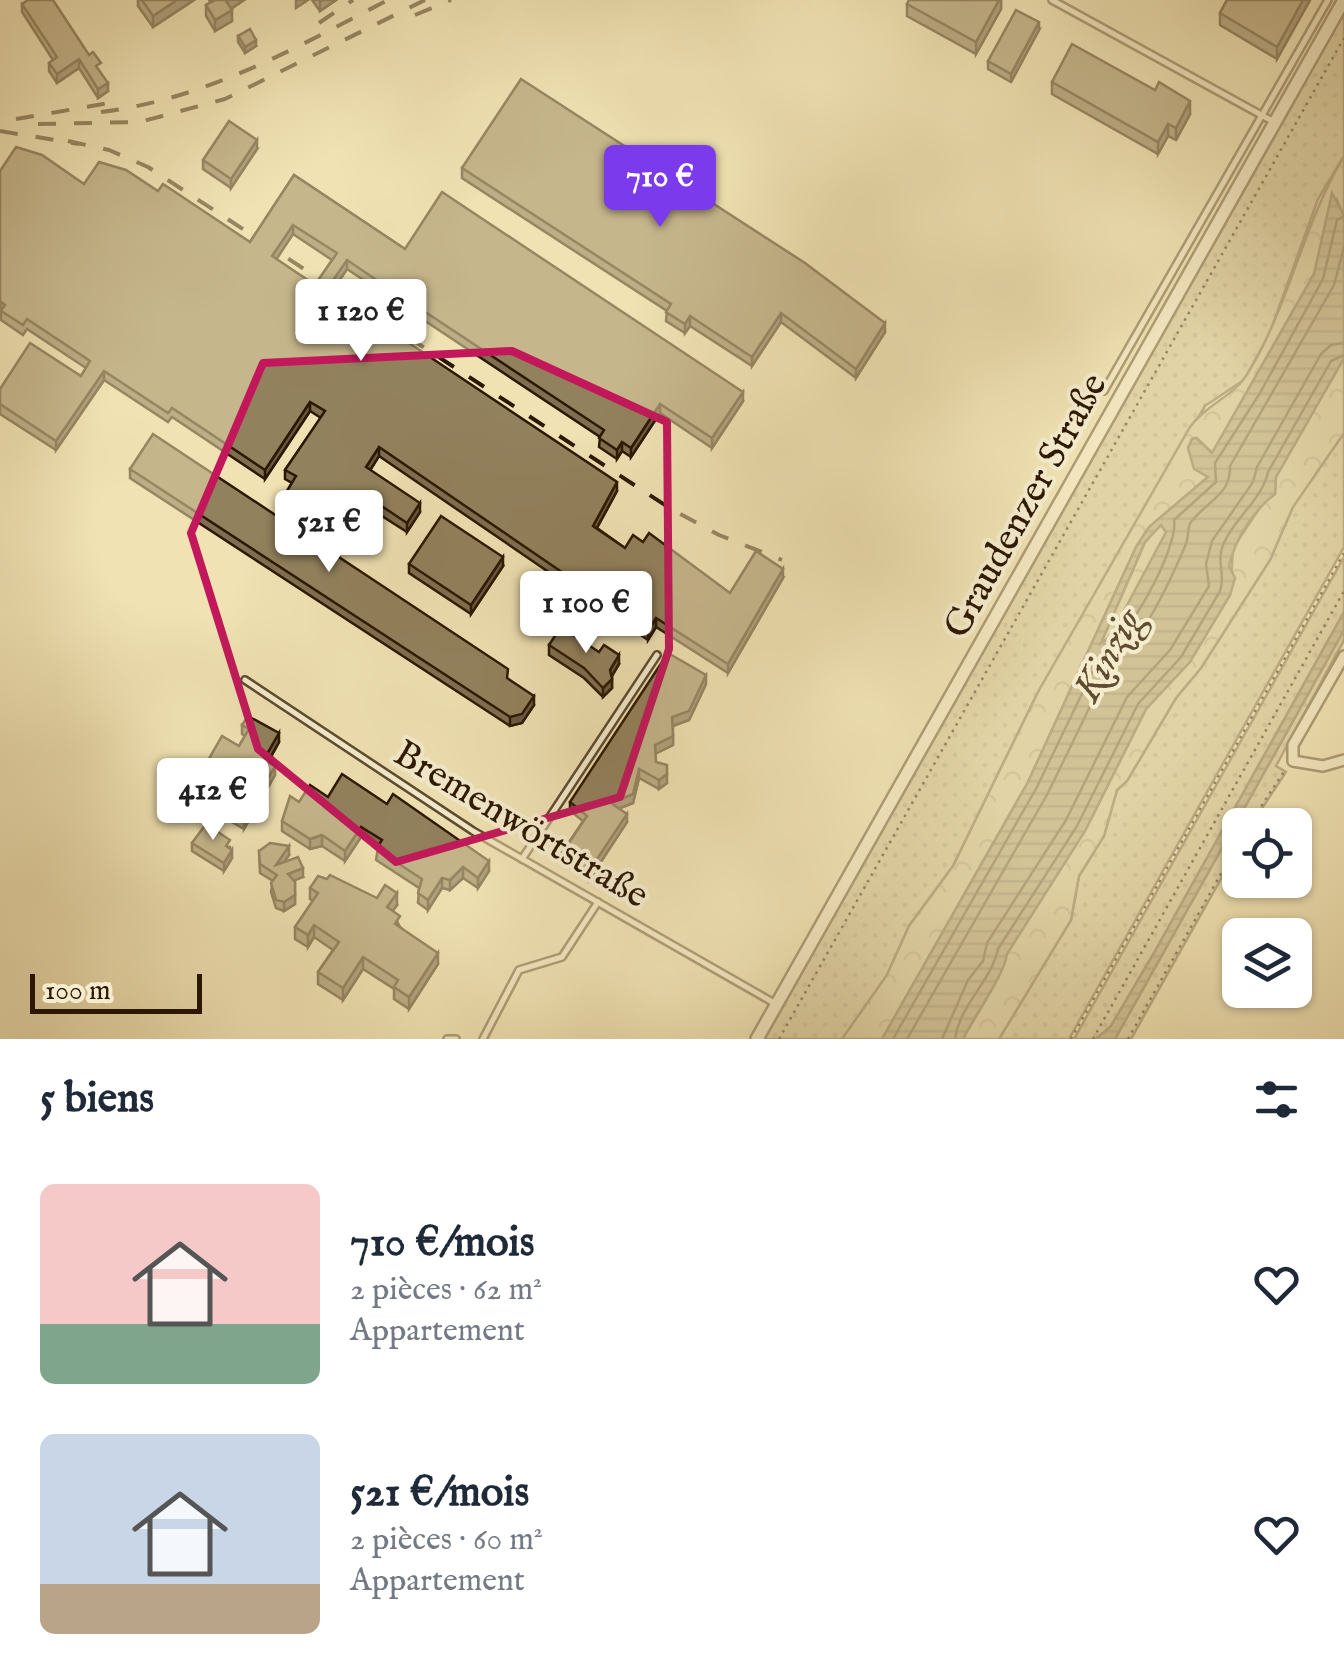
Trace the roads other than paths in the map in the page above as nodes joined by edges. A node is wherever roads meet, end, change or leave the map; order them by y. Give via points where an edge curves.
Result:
1 (1052, 0) edge
2 (1328, 0) edge
3 (1344, 0) edge
4 (1268, 119) junction
5 (1104, 391) dead end
6 (656, 655) dead end
7 (1344, 656) edge
8 (245, 680) dead end
9 (1344, 760) edge
10 (522, 859) junction
11 (598, 902) junction
12 (776, 1004) junction
13 (447, 1039) edge
14 (456, 1039) edge
15 (483, 1039) edge
16 (757, 1039) edge

1 - 4 lane
2 - 4 lane
3 - 4 street, Graudenzer Straße
4 - 5 lane
4 - 12 street, Graudenzer Straße
6 - 10 lane
7 - 9 street via 1293,746 1293,761 1324,766
8 - 10 lane, Bremenwörtstraße
10 - 11 lane, Bremenwörtstraße
11 - 12 lane, Bremenwörtstraße
11 - 15 lane via 562,957 520,970
12 - 16 street, Graudenzer Straße
13 - 14 lane

